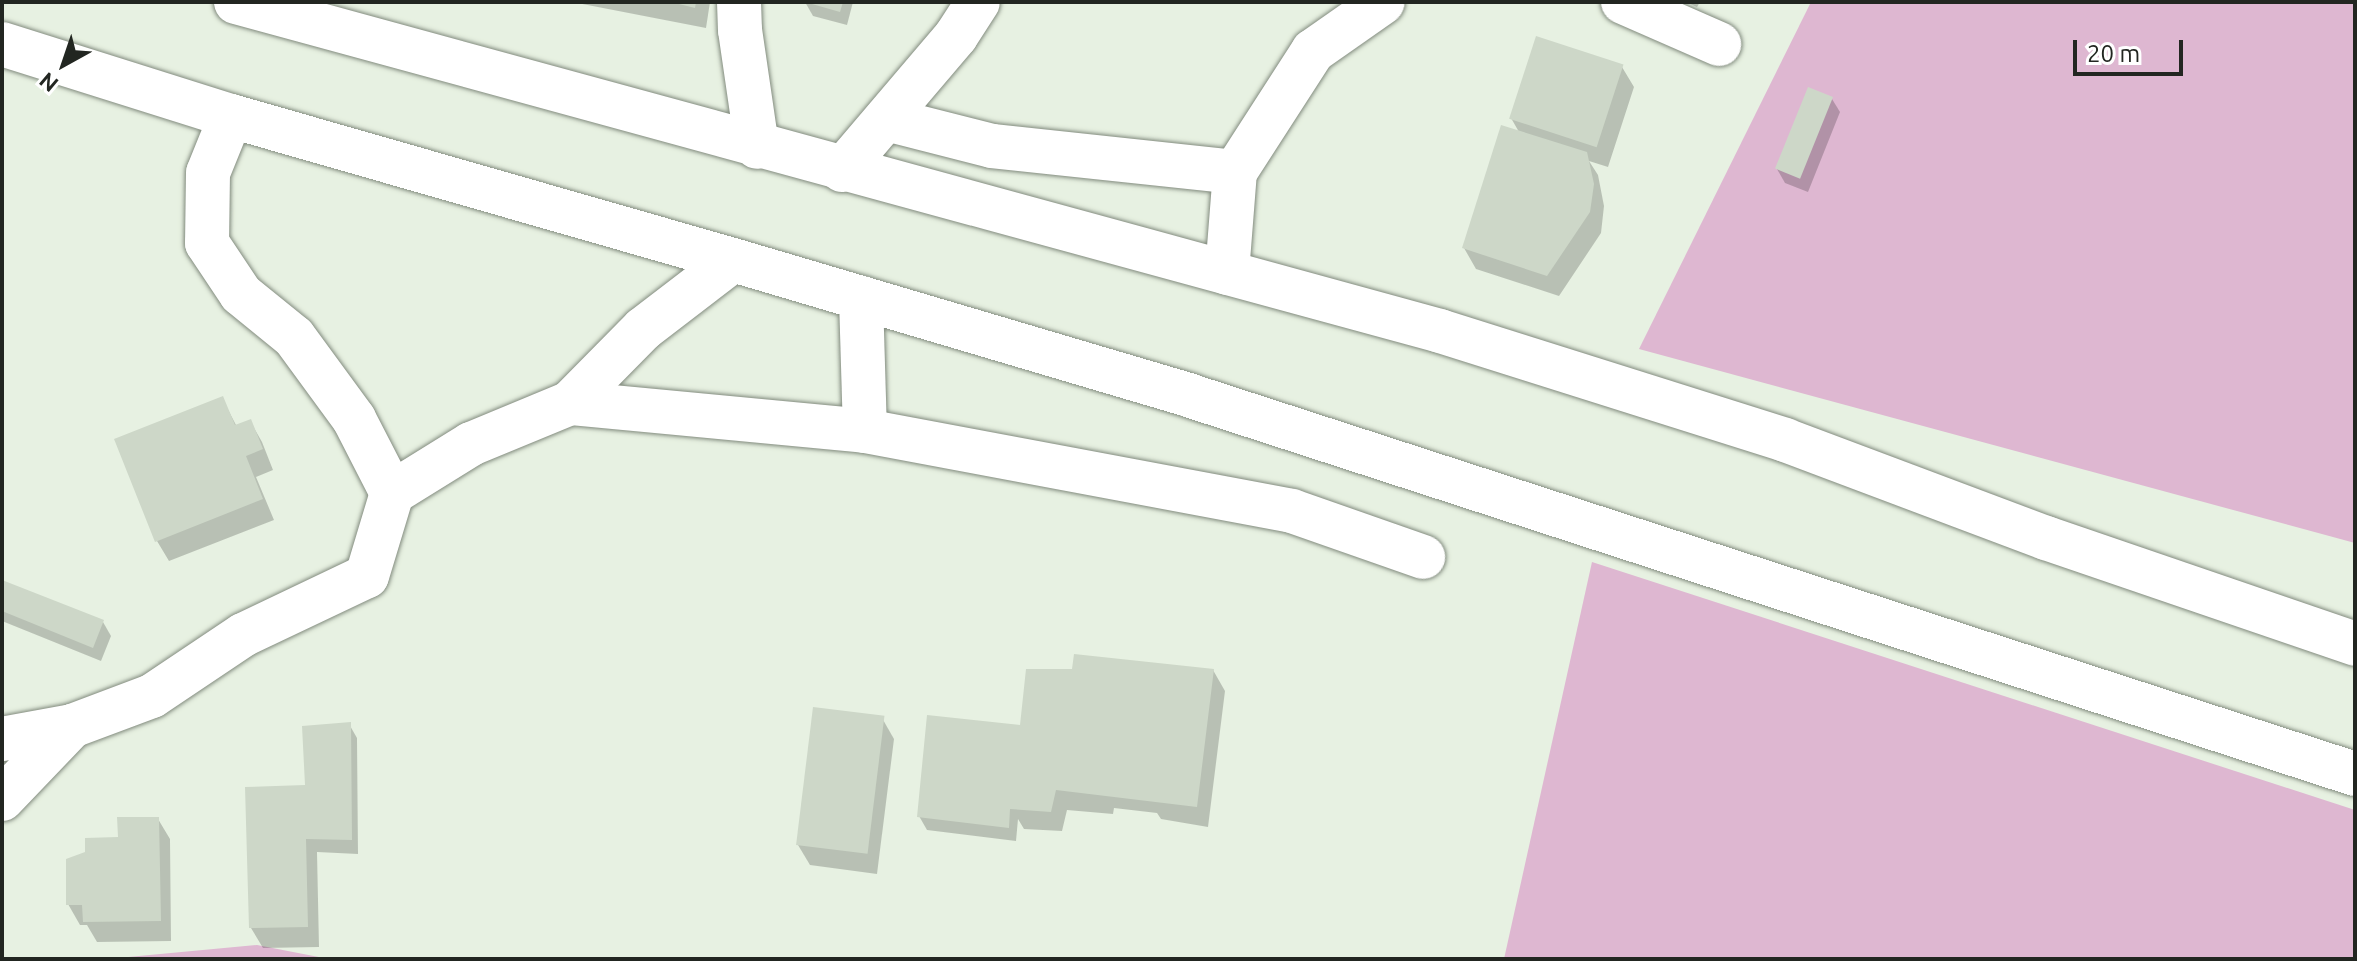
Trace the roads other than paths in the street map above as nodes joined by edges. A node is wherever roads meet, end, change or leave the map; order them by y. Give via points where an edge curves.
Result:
1 (236, 2) edge
2 (739, 2) edge
3 (978, 2) edge
4 (1383, 2) edge
5 (1623, 2) edge
6 (2, 44) edge
7 (1719, 44) dead end
8 (231, 116) junction
9 (886, 119) junction
10 (757, 147) junction
11 (842, 170) junction
12 (1235, 172) junction
13 (733, 260) junction
14 (1227, 273) junction
15 (861, 298) junction
16 (570, 403) junction
17 (865, 431) junction
18 (392, 493) junction
19 (1423, 557) dead end
20 (2355, 644) edge
21 (72, 726) junction
22 (2, 739) edge
23 (2355, 774) edge
24 (2, 799) edge

1 - 10 main road
2 - 10 main road
3 - 9 main road
4 - 12 main road via 1313,51
5 - 7 main road
6 - 8 main road
8 - 13 main road
8 - 18 main road via 208,173 207,243 241,294 294,337 354,419
9 - 11 main road
9 - 12 main road via 992,146
10 - 11 main road
11 - 14 main road
12 - 14 main road
13 - 15 main road
13 - 16 main road via 643,329
14 - 20 main road via 1440,331 1785,440 2046,538
15 - 17 main road
15 - 23 main road via 1191,396
16 - 17 main road
16 - 18 main road via 471,444
17 - 19 main road via 1292,511
18 - 21 main road via 367,576 243,635 152,696
21 - 22 main road
21 - 24 main road

